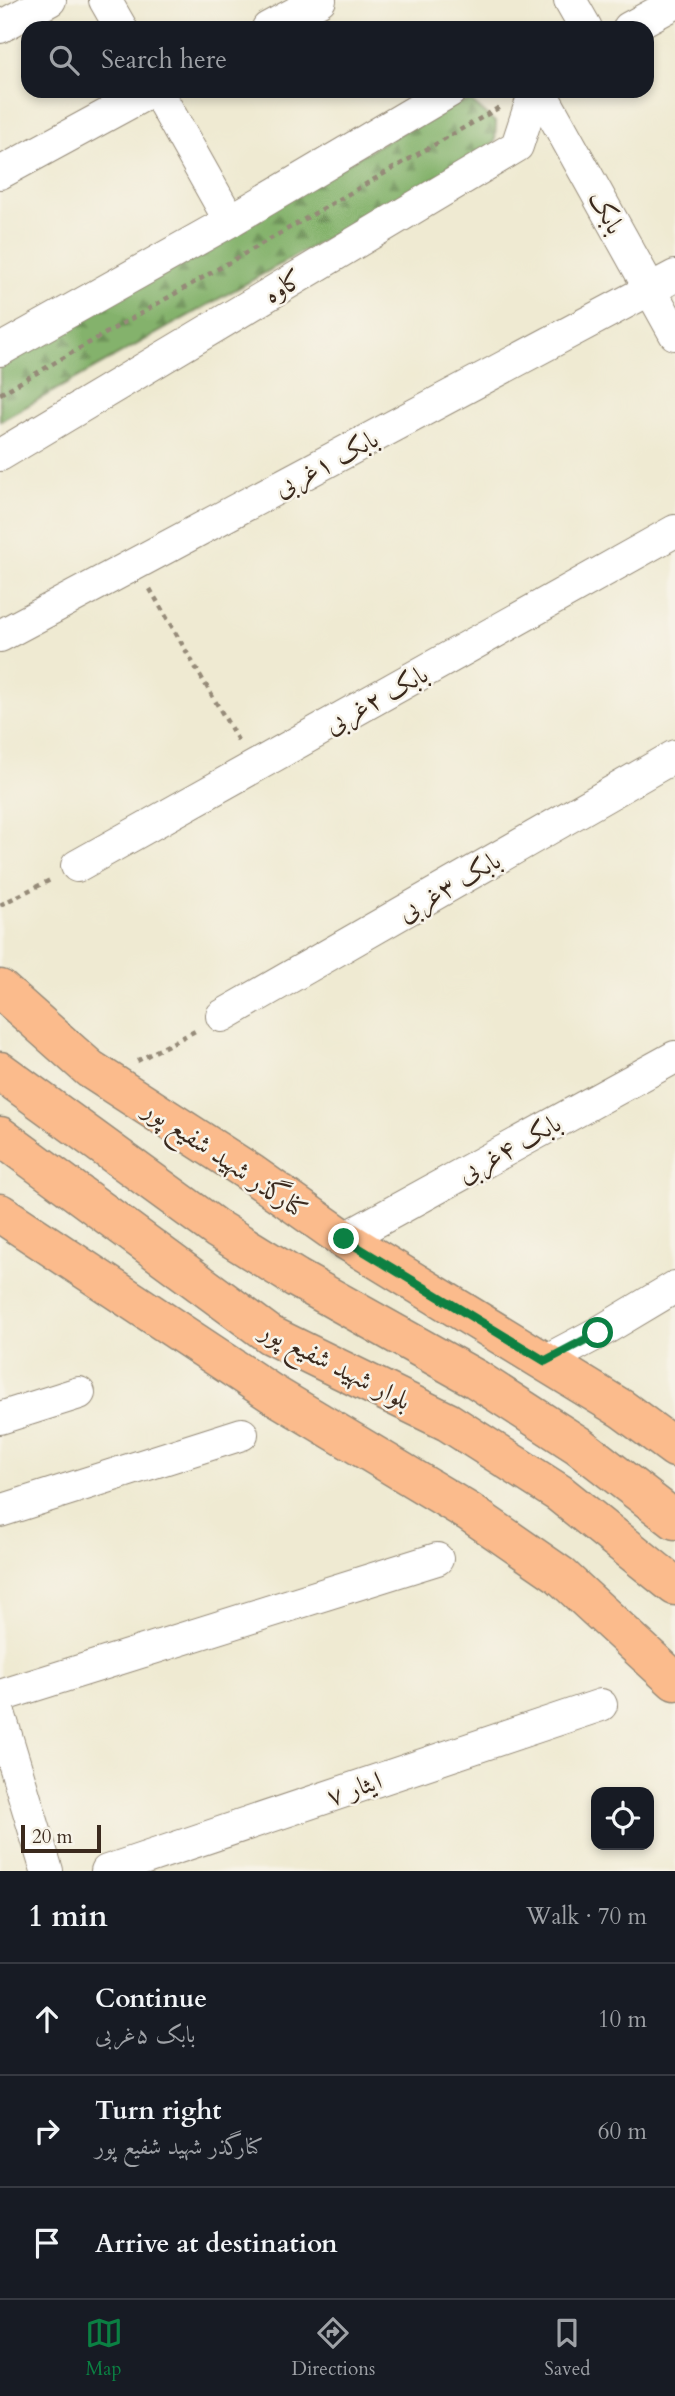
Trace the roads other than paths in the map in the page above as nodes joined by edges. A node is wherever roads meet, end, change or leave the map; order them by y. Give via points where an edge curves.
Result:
1 (50, 0) edge
2 (105, 0) edge
3 (320, 0) edge
4 (570, 0) edge
5 (675, 3) edge
6 (117, 21) edge
7 (281, 21) edge
8 (582, 21) edge
9 (642, 21) edge
10 (0, 27) edge
11 (141, 98) edge
12 (158, 98) edge
13 (438, 98) edge
14 (535, 98) edge
15 (543, 98) edge
16 (0, 173) edge
17 (230, 221) junction
18 (663, 284) edge
19 (675, 334) edge
20 (0, 350) edge
21 (0, 455) edge
22 (675, 531) edge
23 (0, 636) edge
24 (675, 756) edge
25 (77, 866) road end
26 (0, 989) edge
27 (222, 1016) road end
28 (675, 1057) edge
29 (0, 1072) edge
30 (0, 1136) edge
31 (0, 1169) edge
32 (0, 1213) edge
33 (344, 1239) junction
34 (201, 1285) junction
35 (675, 1287) edge
36 (545, 1361) junction
37 (79, 1393) dead end
38 (0, 1418) edge
39 (242, 1434) dead end
40 (675, 1448) edge
41 (0, 1511) edge
42 (675, 1520) edge
43 (437, 1559) dead end
44 (675, 1586) edge
45 (675, 1681) edge
46 (0, 1696) edge
47 (601, 1705) dead end
48 (0, 1716) edge
49 (9, 1780) edge
50 (47, 1871) edge
51 (107, 1871) edge

1 - 10 street
2 - 6 street
3 - 7 street
4 - 8 street
5 - 9 street
11 - 16 street
12 - 17 street
13 - 17 street
14 - 21 street, کاوه via 517,146
15 - 18 street, بابک
17 - 20 street
18 - 19 street, بابک
18 - 23 street, بابک ۱غربی
22 - 25 street, بابک ۲غربی
24 - 27 street, بابک ۳غربی
26 - 33 main road, کنارگذر شهید شفیع پور via 90,1069
28 - 33 street, بابک ۴غربی
29 - 42 main road, بلوار شهید شفیع پور via 217,1229 475,1379 578,1445
30 - 34 main road, بلوار شهید شفیع پور
31 - 34 main road
32 - 45 main road via 271,1393 469,1512 560,1576
33 - 36 main road, کنارگذر شهید شفیع پور
34 - 44 main road, بلوار شهید شفیع پور via 270,1335 448,1422 559,1493
35 - 36 street
36 - 40 main road, کنارگذر شهید شفیع پور
37 - 38 street
39 - 41 street
43 - 46 street
47 - 51 street, ایثار ۷
48 - 49 street
49 - 50 street

